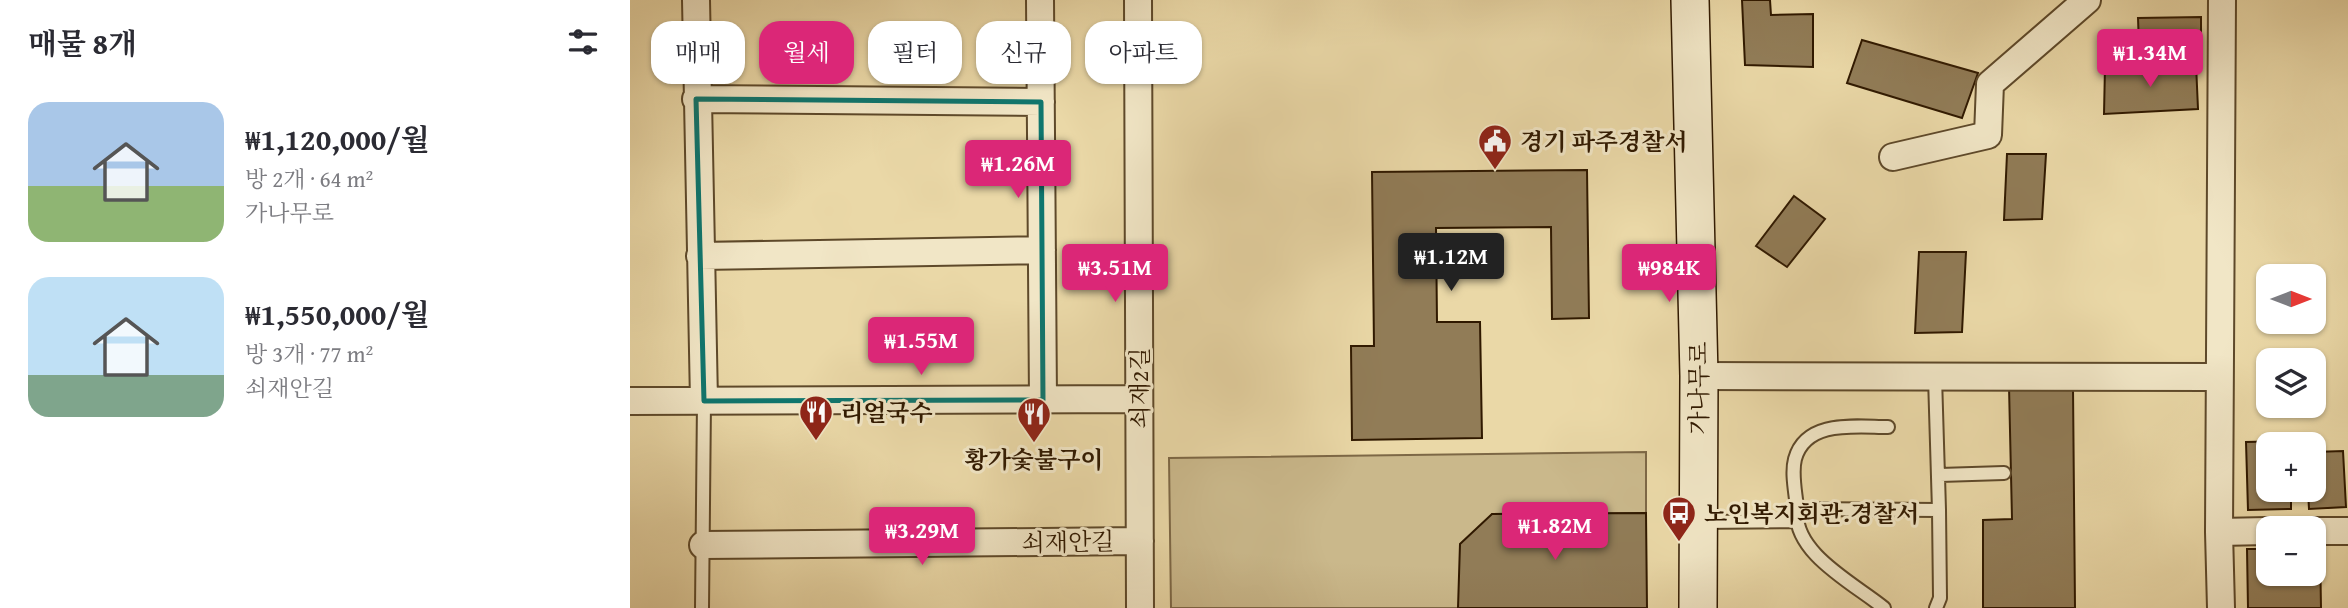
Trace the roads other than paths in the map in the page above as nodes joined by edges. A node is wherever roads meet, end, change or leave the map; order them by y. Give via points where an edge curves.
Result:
1 (696, 0) edge
2 (1040, 0) edge
3 (1138, 0) edge
4 (1690, 0) edge
5 (2087, 0) edge
6 (2222, 0) edge
7 (696, 99) junction
8 (1041, 102) junction
9 (1893, 158) dead end
10 (1042, 250) junction
11 (700, 256) junction
12 (1699, 376) junction
13 (1935, 377) junction
14 (2219, 377) junction
15 (1139, 399) junction
16 (1043, 400) junction
17 (630, 401) edge
18 (704, 401) junction
19 (1888, 427) dead end
20 (2004, 473) dead end
21 (1940, 475) junction
22 (1939, 510) junction
23 (1797, 515) junction
24 (1698, 522) junction
25 (2256, 531) edge
26 (2326, 531) edge
27 (2348, 531) edge
28 (2219, 532) junction
29 (1140, 541) junction
30 (703, 545) junction
31 (702, 608) edge
32 (1140, 608) edge
33 (1698, 608) edge
34 (1884, 608) edge
35 (1936, 608) edge
36 (2221, 608) edge

1 - 7 street
2 - 8 street
3 - 15 street, 쇠재2길
4 - 12 street, 가나무로
5 - 9 street via 1990,84 1987,135
6 - 14 street
7 - 8 street
7 - 11 street
8 - 10 street
10 - 11 street
10 - 16 street
11 - 18 street
12 - 13 street
12 - 24 street, 가나무로
13 - 14 street
13 - 21 lane
14 - 28 street
15 - 16 street
15 - 29 street, 쇠재2길
16 - 18 street
17 - 18 street
18 - 30 lane
19 - 23 lane via 1824,428 1806,442 1796,458
20 - 21 lane
21 - 22 lane
22 - 23 lane
22 - 35 lane via 1940,598
23 - 24 lane
23 - 34 lane via 1806,543
24 - 33 street, 가나무로
25 - 28 street
26 - 27 street
28 - 36 street
29 - 30 street, 쇠재안길
29 - 32 street, 쇠재2길
30 - 31 lane

